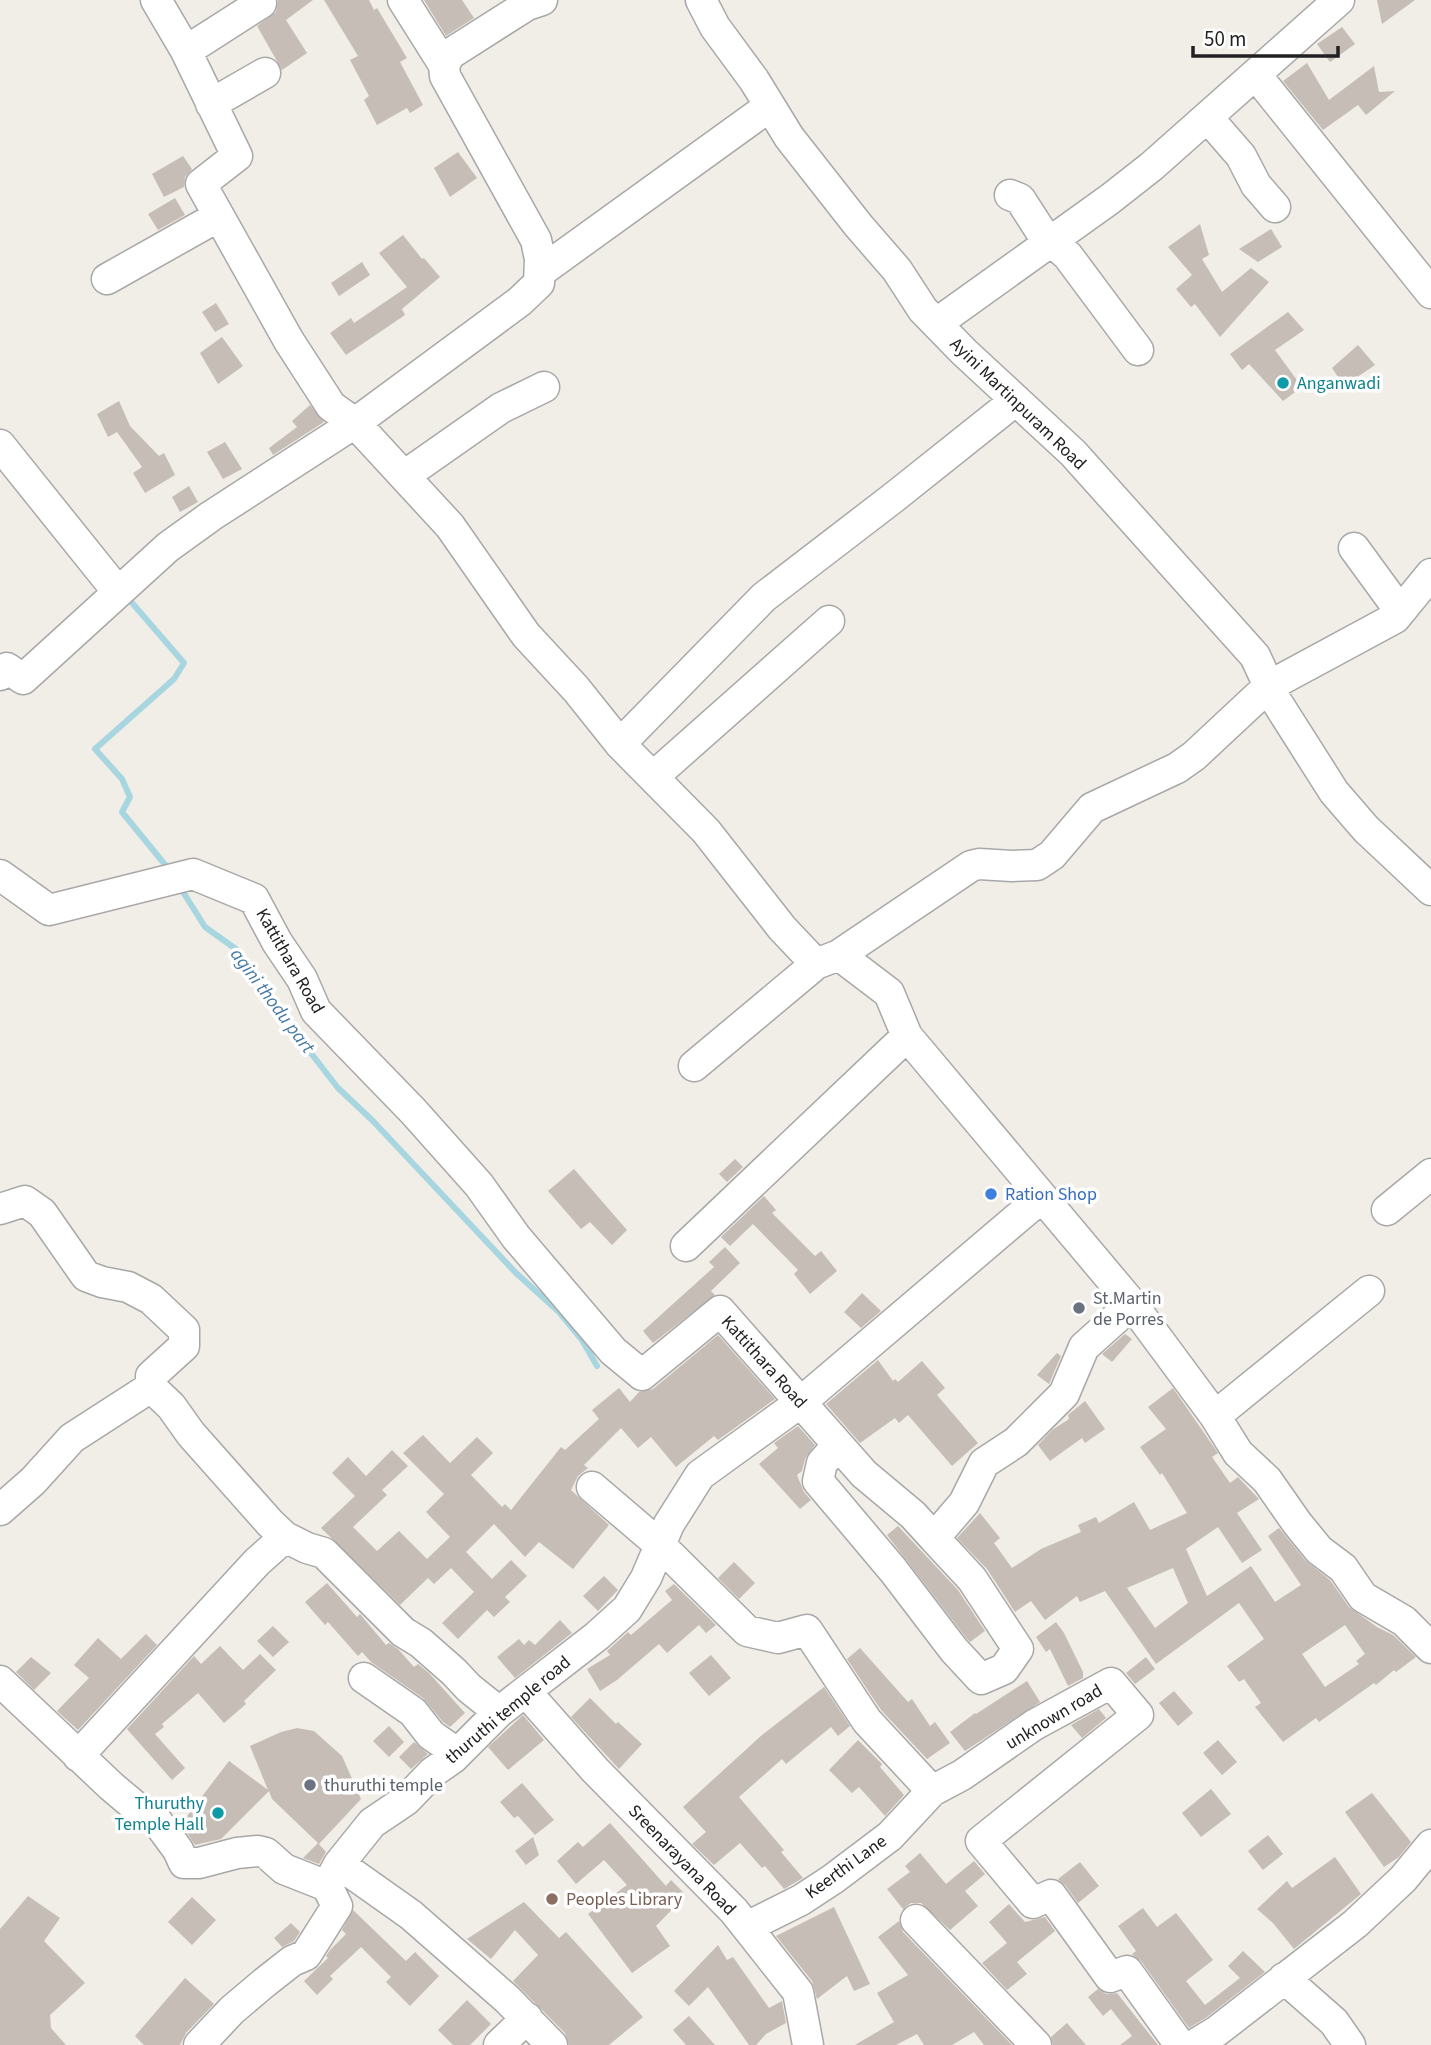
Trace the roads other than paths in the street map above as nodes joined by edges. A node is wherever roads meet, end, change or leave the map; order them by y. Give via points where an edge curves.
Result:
1 (156, 0) edge
2 (403, 0) edge
3 (536, 0) edge
4 (542, 0) edge
5 (701, 0) edge
6 (1339, 0) edge
7 (261, 3) dead end
8 (186, 51) junction
9 (444, 65) junction
10 (265, 74) dead end
11 (1256, 75) junction
12 (211, 104) junction
13 (770, 106) junction
14 (1208, 118) junction
15 (1010, 195) dead end
16 (1275, 207) dead end
17 (219, 216) junction
18 (1053, 240) junction
19 (540, 272) junction
20 (107, 279) dead end
21 (1431, 293) edge
22 (937, 323) junction
23 (1138, 350) dead end
24 (544, 387) dead end
25 (1016, 400) junction
26 (355, 423) junction
27 (0, 445) edge
28 (404, 476) junction
29 (1354, 548) dead end
30 (1431, 575) edge
31 (118, 592) junction
32 (1400, 611) junction
33 (829, 621) dead end
34 (0, 675) edge
35 (1269, 686) junction
36 (620, 744) junction
37 (653, 777) junction
38 (0, 875) edge
39 (1431, 890) edge
40 (828, 959) junction
41 (906, 1036) junction
42 (694, 1066) dead end
43 (1431, 1174) edge
44 (1042, 1197) junction
45 (0, 1209) edge
46 (1387, 1210) dead end
47 (686, 1245) dead end
48 (1369, 1291) dead end
49 (1132, 1304) junction
50 (151, 1387) junction
51 (801, 1402) junction
52 (1215, 1416) junction
53 (837, 1446) junction
54 (592, 1487) dead end
55 (0, 1510) edge
56 (285, 1537) junction
57 (934, 1538) junction
58 (660, 1545) junction
59 (1431, 1648) edge
60 (364, 1678) dead end
61 (0, 1681) edge
62 (526, 1692) junction
63 (499, 1713) junction
64 (457, 1754) junction
65 (78, 1756) junction
66 (932, 1791) junction
67 (1431, 1845) edge
68 (333, 1875) junction
69 (916, 1920) dead end
70 (747, 1927) junction
71 (1284, 1978) junction
72 (527, 2018) junction
73 (199, 2045) edge
74 (499, 2045) edge
75 (552, 2045) edge
76 (808, 2045) edge
77 (1036, 2045) edge
78 (1180, 2045) edge
79 (1194, 2045) edge
80 (1350, 2045) edge

1 - 8 street
2 - 9 street
3 - 4 street
3 - 9 street via 450,54
5 - 13 street, Ayini Martinpuram Road
6 - 11 street
7 - 8 street
8 - 12 street
9 - 19 street via 445,76 536,240
10 - 12 street
11 - 14 street
11 - 21 street
12 - 17 street via 237,156 201,184
13 - 19 street
13 - 22 street, Ayini Martinpuram Road via 789,137
14 - 16 street via 1241,156 1256,185
14 - 18 street via 1110,200
15 - 18 street via 1020,199
17 - 20 street
17 - 26 street via 331,406
18 - 22 street
18 - 23 street
19 - 26 street via 539,283 527,296
22 - 25 street, Ayini Martinpuram Road
24 - 28 street via 501,408
25 - 35 street, Ayini Martinpuram Road via 1073,453 1255,656
25 - 36 street via 764,597
26 - 28 street
26 - 31 street via 211,516
27 - 31 street
28 - 36 street via 450,526 526,635
29 - 32 street
30 - 32 street
31 - 34 street via 23,679 6,668
32 - 35 street via 1395,618
33 - 37 street
35 - 39 street, Ayini Martinpuram Road via 1334,792
35 - 40 street via 1177,768 1093,808 1052,855 1037,865 971,866
36 - 37 street
37 - 40 street via 706,831 782,928
38 - 51 street, Kattithara Road via 49,910 193,874 254,899 316,1011 479,1185 516,1237 613,1351 642,1376 720,1311
40 - 41 street via 889,993
40 - 42 street
41 - 44 street
41 - 47 street
43 - 46 street
44 - 49 street
44 - 51 street, thuruthi temple road
45 - 50 street via 25,1201 42,1213 86,1276 128,1287 151,1299 184,1330 184,1346 151,1376
48 - 52 street
49 - 52 street
49 - 57 street via 1084,1347 1064,1394 1017,1443 985,1463 964,1503
50 - 55 street via 72,1438
50 - 56 street
51 - 53 street, Kattithara Road
51 - 58 street, thuruthi temple road via 700,1475
52 - 59 street via 1238,1453 1267,1480 1319,1550 1343,1568 1363,1597 1404,1621
53 - 57 street, Kattithara Road
53 - 57 street via 822,1463 818,1481 981,1679 1004,1669 1018,1649 972,1579
54 - 58 street
56 - 63 street via 324,1553 403,1632
56 - 65 street
58 - 62 street, thuruthi temple road via 627,1609
58 - 66 street via 747,1631 778,1638 807,1630 867,1721
60 - 64 street via 413,1712 431,1735
61 - 65 street
62 - 63 street, thuruthi temple road
62 - 70 street, Sreenarayana Road
63 - 64 street, thuruthi temple road
64 - 68 street, thuruthi temple road via 406,1800 372,1823
65 - 68 street via 156,1820 184,1863 258,1851 284,1869
66 - 70 street, Keerthi Lane via 890,1836 833,1880
66 - 78 street, unknown road via 1111,1683 1138,1715 981,1841 1032,1903 1051,1895 1110,1977 1127,1970
67 - 71 street via 1355,1924
68 - 72 street via 411,1915
68 - 73 street via 337,1906 306,1955 292,1961 232,2010
69 - 77 street
70 - 76 street, Sreenarayana Road via 798,1992
71 - 79 street
71 - 80 street via 1334,2022
72 - 74 street
72 - 75 street

